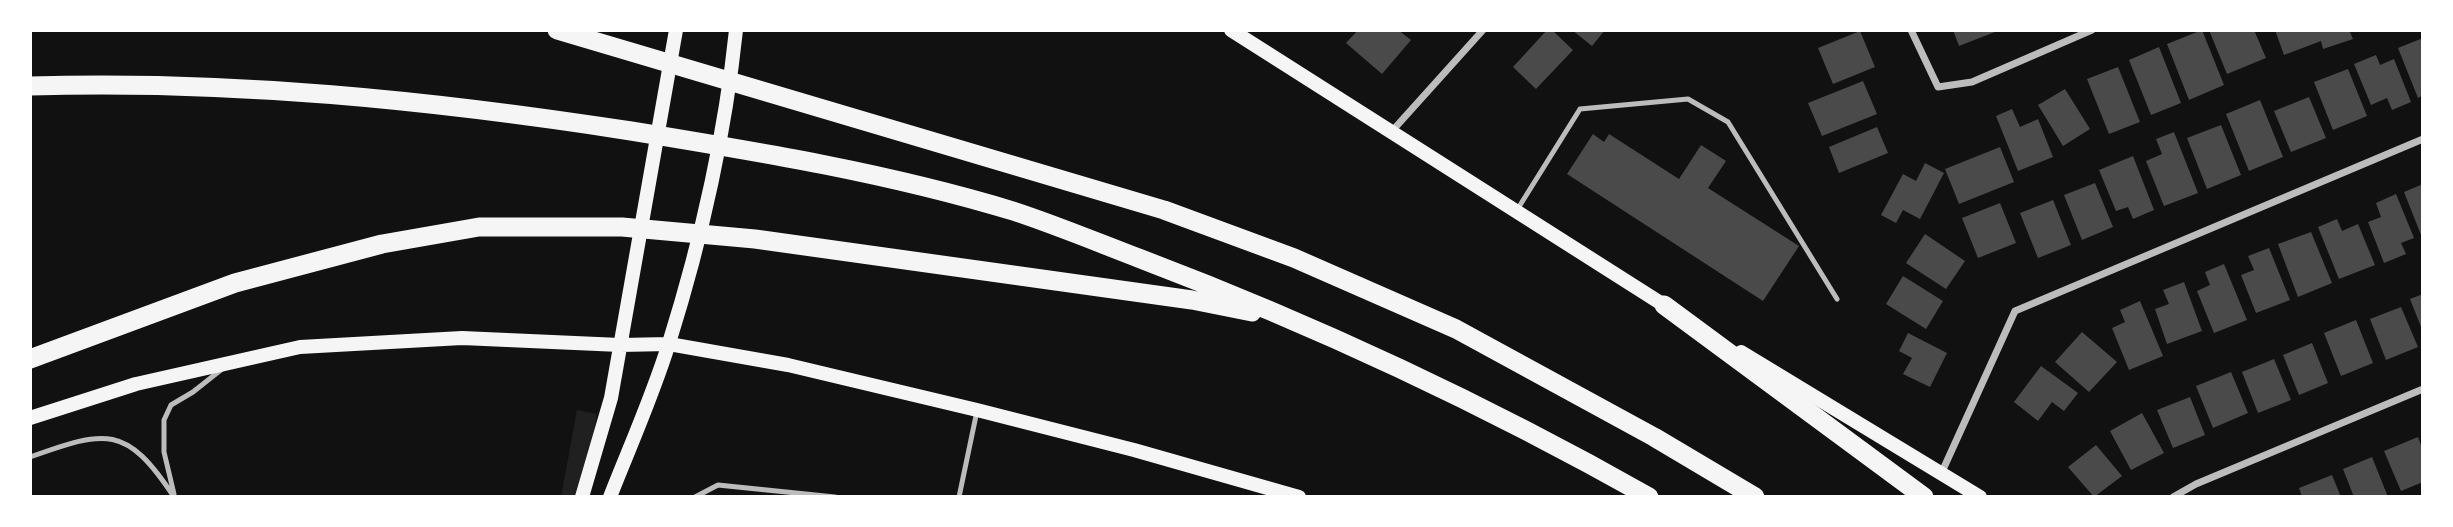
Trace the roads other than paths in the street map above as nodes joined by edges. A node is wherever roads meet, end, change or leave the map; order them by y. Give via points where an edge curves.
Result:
1 (557, 30) edge
2 (610, 30) edge
3 (676, 30) edge
4 (736, 30) edge
5 (1231, 30) edge
6 (1483, 30) edge
7 (1911, 30) edge
8 (2092, 30) edge
9 (668, 62) junction
10 (30, 86) edge
11 (1393, 130) junction
12 (2423, 139) edge
13 (1517, 209) junction
14 (1837, 299) dead end
15 (1664, 305) junction
16 (1295, 320) junction
17 (669, 344) junction
18 (620, 345) junction
19 (30, 359) edge
20 (232, 360) junction
21 (2423, 389) edge
22 (977, 410) junction
23 (30, 418) edge
24 (30, 457) edge
25 (1941, 474) junction
26 (1269, 492) edge
27 (174, 497) edge
28 (583, 497) edge
29 (610, 497) edge
30 (695, 497) edge
31 (835, 497) edge
32 (959, 497) edge
33 (1299, 497) edge
34 (1648, 497) edge
35 (1755, 497) edge
36 (1924, 497) edge
37 (1980, 497) edge
38 (2173, 497) edge

1 - 9 highway
2 - 9 highway
3 - 18 main road
4 - 17 main road via 729,99
5 - 11 main road
6 - 11 street
7 - 8 street via 1938,87 1972,82
9 - 35 highway via 1164,210 1294,258 1456,329
10 - 16 highway via 303,90 507,112 761,152 883,176 1016,212
11 - 13 main road
12 - 25 street via 2015,311
13 - 14 lane via 1580,109 1688,99 1728,122
13 - 15 main road
15 - 25 main road
15 - 36 highway
16 - 19 highway via 1192,300 754,239 622,228 479,226 382,244 235,283
16 - 34 highway via 1577,457
17 - 18 main road
17 - 22 main road via 788,365
17 - 29 main road
18 - 20 main road via 462,338 341,342
18 - 28 main road via 611,398
20 - 23 main road via 135,384
20 - 27 lane via 171,405 163,420 164,452
21 - 38 street
22 - 26 main road
22 - 32 lane
24 - 27 lane via 95,436 119,441 145,457
25 - 37 main road
26 - 33 main road
30 - 31 lane via 718,485

